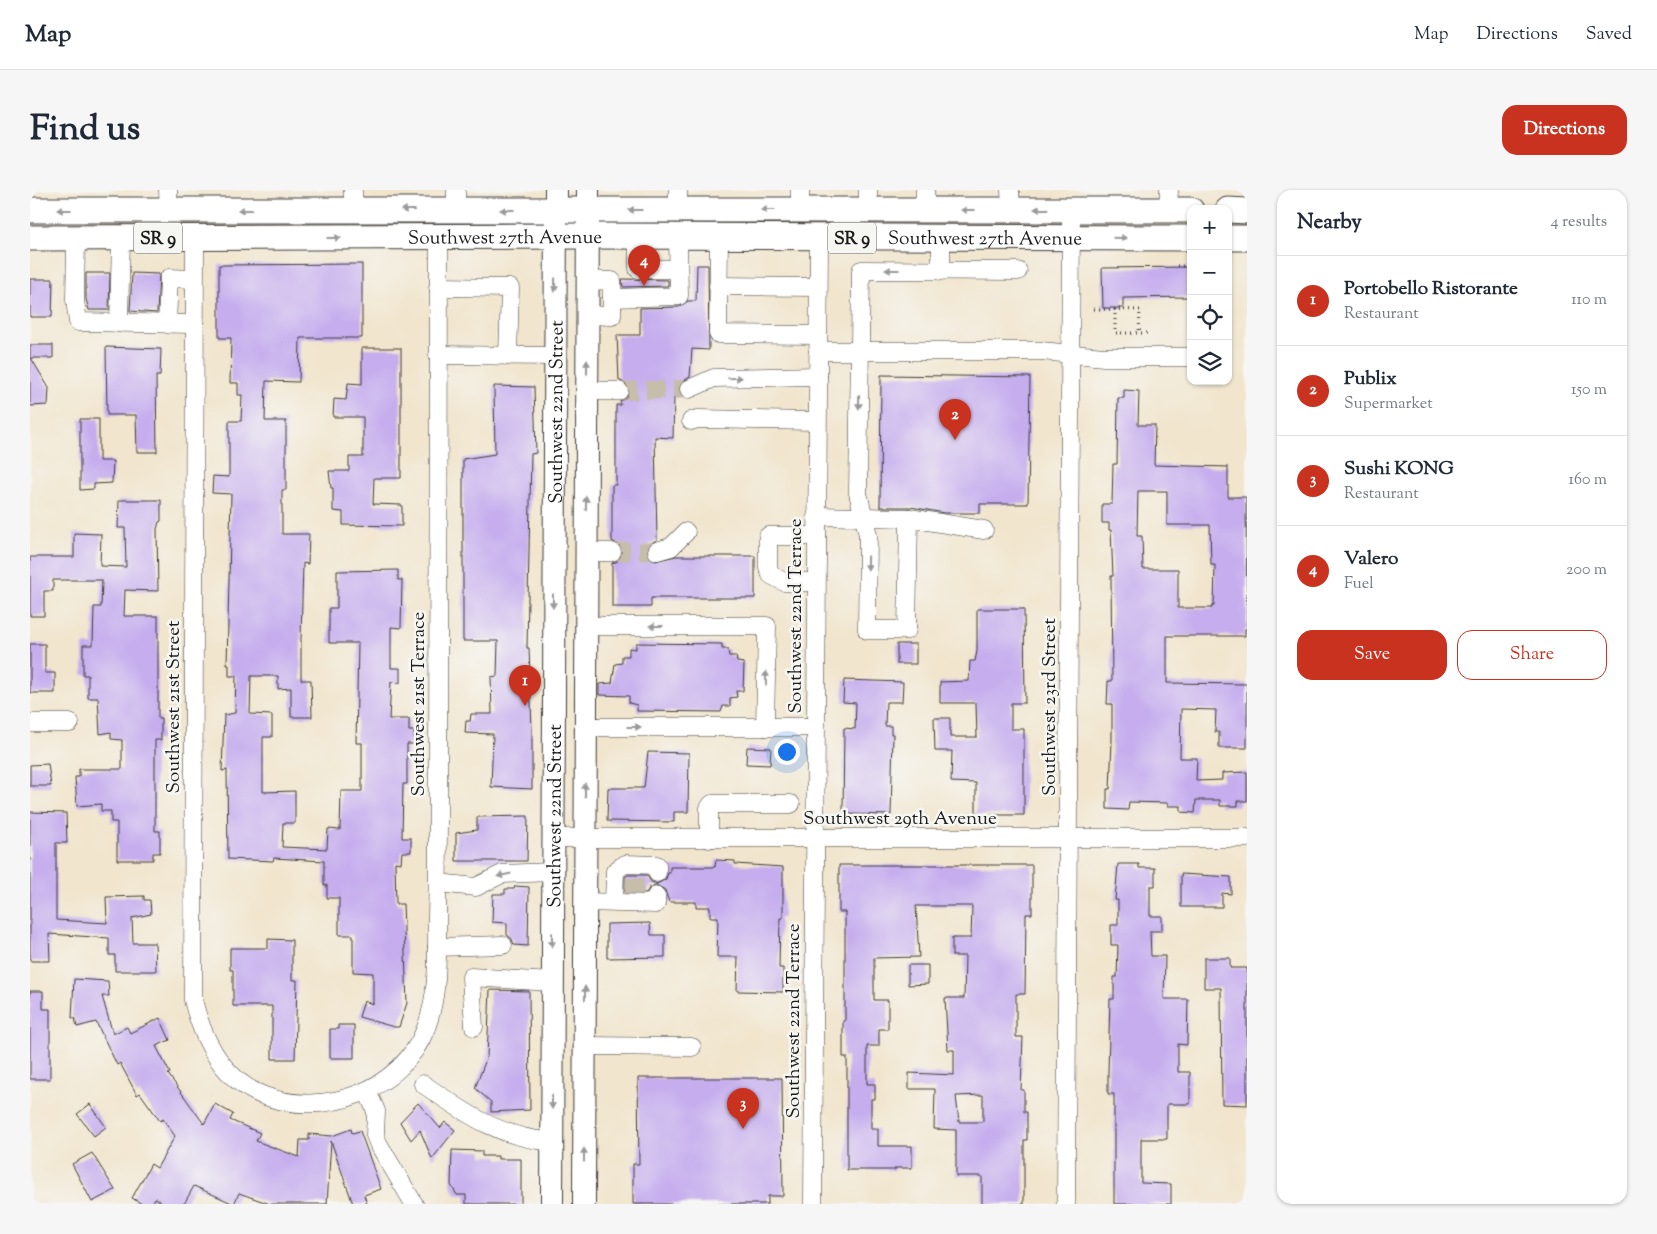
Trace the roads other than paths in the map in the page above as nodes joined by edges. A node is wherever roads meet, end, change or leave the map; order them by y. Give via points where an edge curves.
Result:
1 (353, 200) edge
2 (456, 200) edge
3 (556, 200) edge
4 (588, 200) edge
5 (678, 200) edge
6 (800, 200) edge
7 (925, 200) edge
8 (1010, 200) edge
9 (863, 203) edge
10 (171, 204) edge
11 (1176, 204) edge
12 (30, 210) edge
13 (1071, 210) junction
14 (1232, 210) edge
15 (1247, 210) edge
16 (556, 236) junction
17 (588, 236) junction
18 (638, 237) junction
19 (678, 237) junction
20 (718, 237) junction
21 (1071, 237) junction
22 (30, 238) edge
23 (76, 238) junction
24 (121, 238) junction
25 (195, 238) junction
26 (438, 238) junction
27 (762, 238) junction
28 (819, 238) junction
29 (941, 238) junction
30 (970, 238) junction
31 (1187, 238) edge
32 (1232, 238) edge
33 (1247, 238) edge
34 (638, 269) junction
35 (678, 269) junction
36 (941, 271) junction
37 (1018, 271) dead end
38 (194, 279) junction
39 (588, 280) junction
40 (718, 286) junction
41 (438, 287) junction
42 (818, 287) junction
43 (612, 289) junction
44 (588, 316) junction
45 (119, 323) junction
46 (167, 324) junction
47 (194, 324) junction
48 (818, 343) junction
49 (860, 351) junction
50 (1071, 354) junction
51 (438, 355) junction
52 (508, 356) junction
53 (555, 356) junction
54 (1187, 357) edge
55 (818, 376) junction
56 (689, 389) tunnel mouth
57 (587, 391) junction
58 (619, 391) tunnel mouth
59 (691, 421) dead end
60 (817, 421) junction
61 (816, 516) junction
62 (863, 517) junction
63 (909, 518) junction
64 (984, 530) dead end
65 (686, 532) dead end
66 (816, 536) junction
67 (553, 552) junction
68 (586, 552) junction
69 (612, 552) tunnel mouth
70 (657, 552) tunnel mouth
71 (816, 582) junction
72 (586, 626) junction
73 (30, 723) edge
74 (70, 723) dead end
75 (766, 727) junction
76 (815, 727) junction
77 (585, 728) junction
78 (791, 804) dead end
79 (553, 838) junction
80 (585, 838) junction
81 (814, 838) junction
82 (1068, 838) junction
83 (1247, 838) edge
84 (636, 839) junction
85 (708, 839) junction
86 (636, 868) junction
87 (552, 872) junction
88 (656, 873) dead end
89 (438, 883) junction
90 (656, 896) dead end
91 (585, 902) junction
92 (614, 902) junction
93 (503, 945) dead end
94 (437, 947) junction
95 (552, 982) junction
96 (474, 1027) dead end
97 (584, 1046) junction
98 (692, 1047) dead end
99 (423, 1084) dead end
100 (366, 1091) junction
101 (316, 1103) joint
102 (552, 1142) junction
103 (414, 1204) edge
104 (552, 1204) edge
105 (584, 1204) edge
106 (813, 1204) edge
107 (1066, 1204) edge

2 -> 1 highway, Southwest 27th Avenue / SR 9
1 -> 10 highway, Southwest 27th Avenue / SR 9
3 -> 2 highway, Southwest 27th Avenue / SR 9
3 - 4 highway, Southwest 27th Avenue / SR 9
3 - 16 main road, Southwest 22nd Street
5 -> 4 highway, Southwest 27th Avenue / SR 9
4 - 17 main road, Southwest 22nd Street
6 -> 5 highway, Southwest 27th Avenue / SR 9
6 - 9 highway, Southwest 27th Avenue / SR 9
6 - 27 highway via 789,226
8 -> 7 highway, Southwest 27th Avenue / SR 9
7 - 9 highway, Southwest 27th Avenue / SR 9
13 -> 8 highway, Southwest 27th Avenue / SR 9
8 - 30 highway via 998,226
9 - 28 highway via 829,221
10 -> 12 highway, Southwest 27th Avenue / SR 9
10 - 25 highway via 190,222
11 - 13 highway, Southwest 27th Avenue / SR 9
13 - 21 street, Southwest 23rd Street
14 - 15 highway
16 - 17 highway, Southwest 27th Avenue / SR 9
16 - 26 highway, Southwest 27th Avenue / SR 9
16 -> 53 main road, Southwest 22nd Street
17 - 18 highway, Southwest 27th Avenue / SR 9
17 - 39 main road, Southwest 22nd Street
18 - 19 highway, Southwest 27th Avenue / SR 9
18 - 34 street
19 - 20 highway, Southwest 27th Avenue / SR 9
19 - 35 street
20 - 27 highway, Southwest 27th Avenue / SR 9
20 - 40 street
21 - 30 highway, Southwest 27th Avenue / SR 9
21 -> 31 highway, Southwest 27th Avenue / SR 9
21 - 50 street, Southwest 23rd Street
22 - 23 highway, Southwest 27th Avenue / SR 9
23 - 24 highway, Southwest 27th Avenue / SR 9
23 - 45 street via 78,322
24 - 25 highway, Southwest 27th Avenue / SR 9
24 - 45 street
25 -> 26 highway, Southwest 27th Avenue / SR 9
25 - 38 street, Southwest 21st Street
26 - 41 street, Southwest 21st Terrace
27 - 28 highway, Southwest 27th Avenue / SR 9
28 - 29 highway, Southwest 27th Avenue / SR 9
28 - 42 street, Southwest 22nd Terrace
29 - 30 highway, Southwest 27th Avenue / SR 9
29 - 36 street
32 - 33 highway
34 - 35 street
34 - 43 street via 622,271
35 - 43 street via 679,296
36 - 37 street
36 -> 49 street via 861,270
38 - 46 street via 169,278
38 - 47 street, Southwest 21st Street
39 - 43 street
39 - 44 main road, Southwest 22nd Street
40 - 42 street
40 - 48 street via 718,334
41 - 51 street, Southwest 21st Terrace
41 - 52 street via 510,288
42 - 48 street, Southwest 22nd Terrace
43 - 44 street via 612,316
57 -> 44 main road, Southwest 22nd Street
45 - 46 street
46 - 47 street
47 - 101 street, Southwest 21st Street via 193,1000 214,1053 236,1080 265,1096
48 - 49 street
48 - 55 street, Southwest 22nd Terrace
49 - 50 street via 1041,351
49 -> 62 street via 858,493
50 - 54 street
50 - 82 street, Southwest 23rd Street
51 - 52 street
51 - 89 street, Southwest 21st Terrace
52 - 53 street
53 - 67 main road, Southwest 22nd Street
56 -> 55 street via 714,378
55 - 60 street, Southwest 22nd Terrace
57 - 58 street
68 -> 57 main road, Southwest 22nd Street
59 - 60 street
60 - 61 street, Southwest 22nd Terrace
61 - 62 street
61 - 66 street, Southwest 22nd Terrace
62 - 63 street
62 -> 63 street via 868,535 867,630 907,630
63 - 64 street
65 - 70 street via 671,547
66 - 71 street, Southwest 22nd Terrace
66 - 71 street via 768,536 771,575 784,582
67 - 68 main road
67 -> 79 main road, Southwest 22nd Street
68 - 69 street
68 - 72 main road, Southwest 22nd Street
71 - 76 street, Southwest 22nd Terrace
75 -> 72 street via 767,626
72 - 77 main road, Southwest 22nd Street
73 - 74 street
75 - 76 street
77 -> 75 street
76 - 81 street, Southwest 22nd Terrace
80 -> 77 main road, Southwest 22nd Street
78 - 85 street via 712,804 709,808
79 - 80 street, Southwest 29th Avenue
79 - 87 main road, Southwest 22nd Street
80 - 84 street, Southwest 29th Avenue
80 - 91 main road, Southwest 22nd Street
81 - 82 street, Southwest 29th Avenue
81 - 85 street, Southwest 29th Avenue
81 - 106 street, Southwest 22nd Terrace
82 - 83 street, Southwest 29th Avenue
82 - 107 street, Southwest 23rd Street
84 - 85 street, Southwest 29th Avenue
84 - 86 street
86 - 88 street via 656,865
86 - 92 street via 625,864 615,871
87 -> 89 street via 502,874 476,887
87 -> 95 main road, Southwest 22nd Street
89 - 94 street, Southwest 21st Terrace
90 - 92 street via 656,904 634,899
91 - 92 street
97 -> 91 main road, Southwest 22nd Street
93 - 94 street
94 - 100 street, Southwest 21st Terrace via 435,994 426,1029 400,1068
95 - 96 street via 471,977
95 -> 102 main road, Southwest 22nd Street
97 - 98 street
105 -> 97 main road, Southwest 22nd Street
99 - 102 street via 459,1109 504,1133
100 - 101 street, Southwest 21st Terrace
100 - 103 street via 376,1111 378,1143
102 - 104 main road, Southwest 22nd Street

